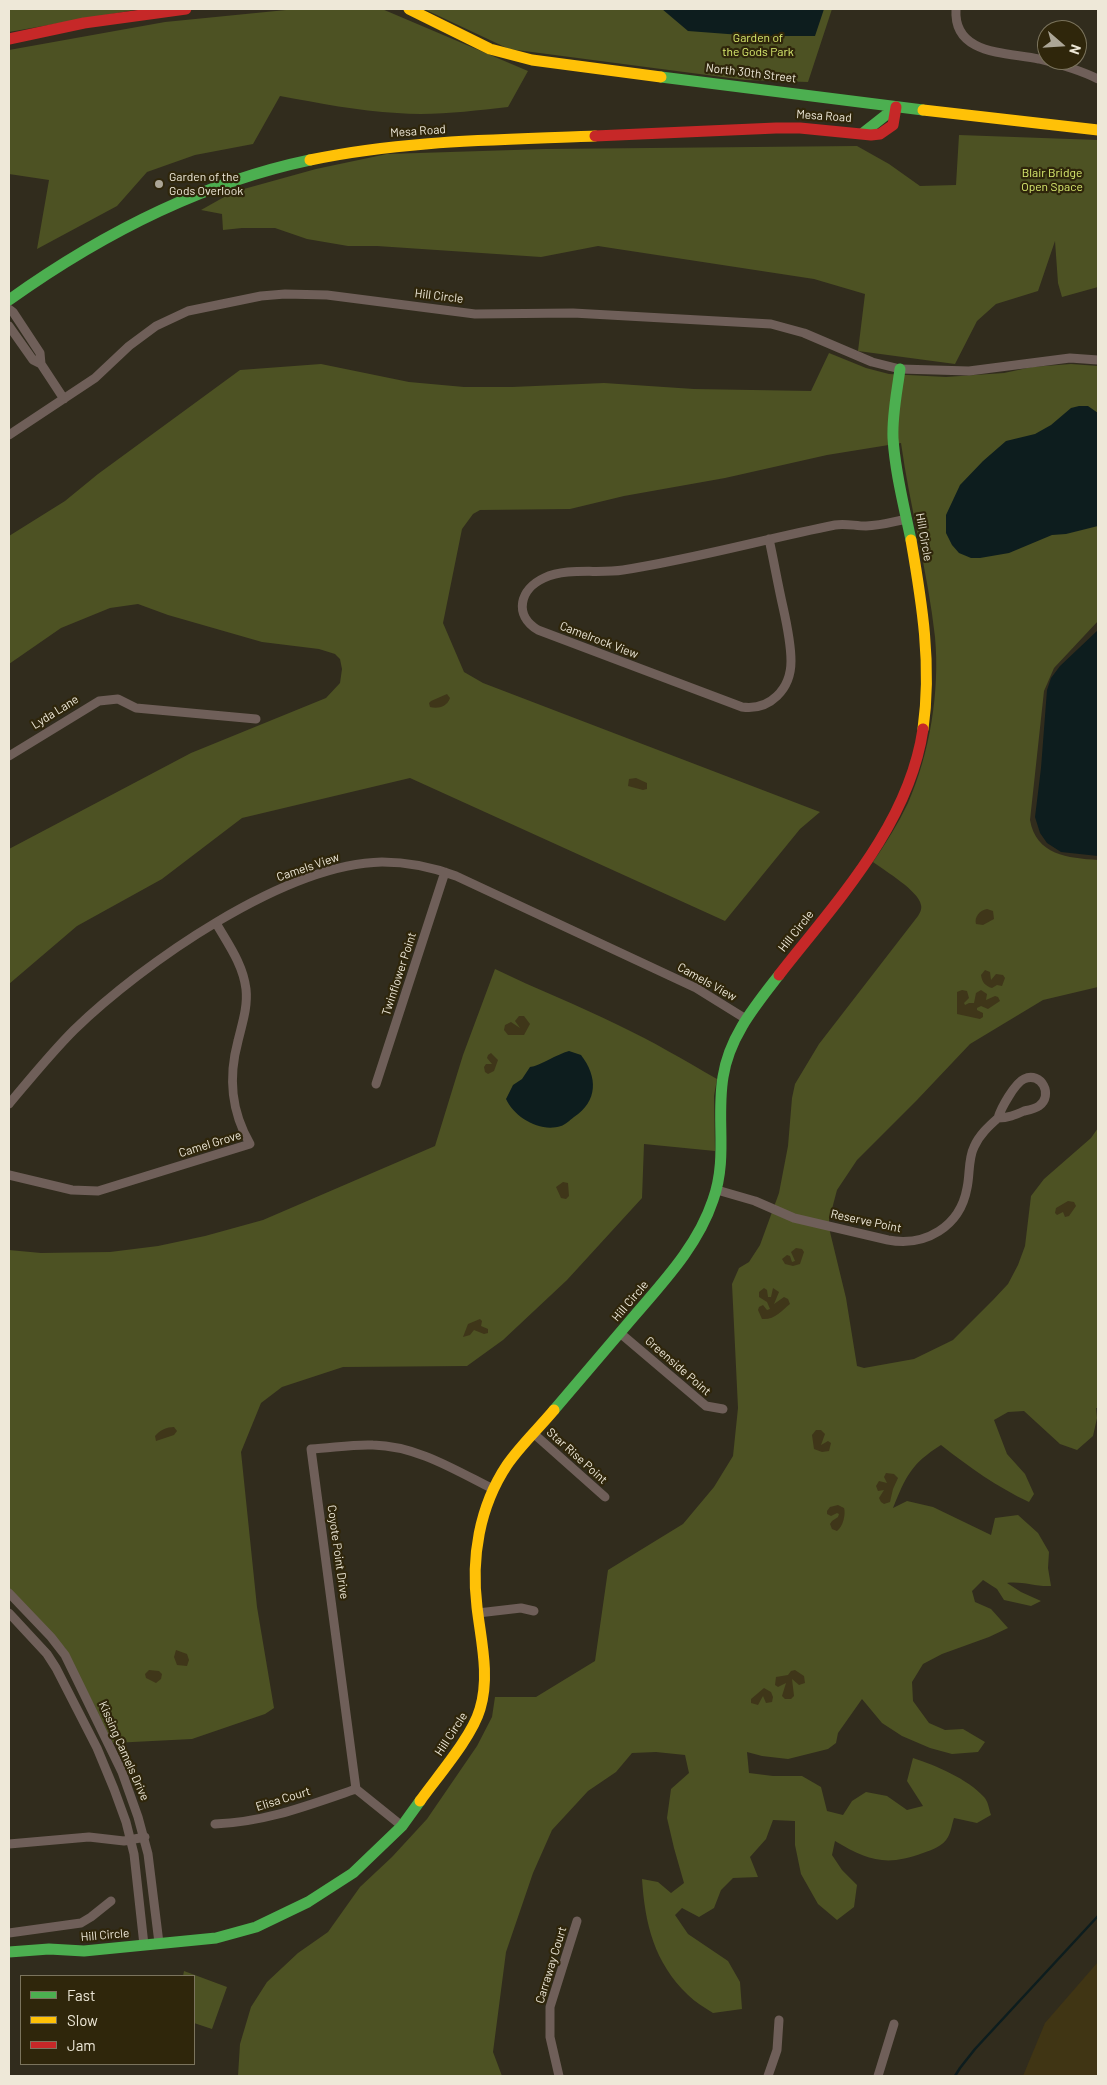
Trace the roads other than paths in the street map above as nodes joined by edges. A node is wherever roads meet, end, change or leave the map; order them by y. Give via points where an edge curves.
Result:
1 (186, 9) edge
2 (409, 9) edge
3 (956, 9) edge
4 (9, 40) edge
5 (1098, 79) edge
6 (896, 107) junction
7 (1098, 130) edge
8 (9, 300) edge
9 (9, 309) edge
10 (9, 326) edge
11 (27, 334) junction
12 (19, 340) junction
13 (1098, 360) edge
14 (41, 364) junction
15 (900, 369) junction
16 (64, 398) junction
17 (9, 435) edge
18 (907, 519) junction
19 (769, 539) junction
20 (256, 719) dead end
21 (9, 756) edge
22 (445, 872) junction
23 (216, 923) junction
24 (746, 1019) junction
25 (376, 1084) dead end
26 (9, 1104) edge
27 (998, 1118) junction
28 (9, 1174) edge
29 (717, 1190) junction
30 (620, 1333) junction
31 (723, 1409) dead end
32 (533, 1433) junction
33 (493, 1489) junction
34 (605, 1497) dead end
35 (9, 1593) edge
36 (534, 1611) dead end
37 (9, 1613) edge
38 (478, 1613) junction
39 (356, 1789) junction
40 (215, 1824) dead end
41 (402, 1826) junction
42 (145, 1837) junction
43 (131, 1840) junction
44 (9, 1844) edge
45 (111, 1901) dead end
46 (578, 1921) dead end
47 (9, 1933) edge
48 (159, 1943) junction
49 (144, 1945) junction
50 (9, 1952) edge
51 (779, 2020) dead end
52 (894, 2024) dead end
53 (559, 2076) edge
54 (768, 2076) edge
55 (878, 2076) edge

1 - 4 street via 84,24
2 - 6 street, North 30th Street via 490,49 518,58
3 - 5 street via 960,29 975,46 1063,65
6 - 7 street, North 30th Street
6 - 8 street, Mesa Road via 893,125 880,134 871,135 776,128 400,145 360,150 253,174 201,193 91,244
9 - 11 street
10 - 12 street
11 - 12 street
11 - 14 street via 40,354
12 - 14 street via 33,360
13 - 15 street, Hill Circle via 1070,358 969,371
14 - 16 street
15 - 16 street, Hill Circle via 771,324 582,313 475,314 334,296 285,294 219,303 171,318 142,336 106,369
15 - 18 street, Hill Circle via 893,436
16 - 17 street, Hill Circle
18 - 19 street, Camelrock View via 875,526 838,524
18 - 24 street, Hill Circle via 929,659 924,726 913,768 891,820 871,855
19 - 19 street, Camelrock View via 789,636 791,662 788,680 780,695 754,708 742,707 538,630 530,626 523,615 526,593 534,584 554,574 623,570
20 - 21 street, Lyda Lane via 136,708 118,699 100,701
22 - 23 street, Camels View via 398,863 347,866 273,893
22 - 24 street, Camels View via 696,988
22 - 25 street, Twinflower Point
23 - 26 street, Camels View via 174,949 107,1000 73,1032
23 - 28 street, Camel Grove via 236,957 244,980 246,1004 231,1076 236,1111 250,1144 98,1191 72,1190
24 - 29 street, Hill Circle via 728,1055 720,1086 722,1154
27 - 27 street, Reserve Point via 1007,1118 1039,1106 1046,1095 1043,1083 1033,1077 1020,1081
27 - 29 street, Reserve Point via 973,1148 967,1188 957,1214 946,1227 918,1241 888,1240 794,1218 755,1200
29 - 30 street, Hill Circle via 704,1224 687,1253
30 - 31 street, Greenside Point via 706,1406
30 - 32 street, Hill Circle
32 - 33 street, Hill Circle
32 - 34 street, Star Rise Point
33 - 38 street, Hill Circle via 481,1519 476,1546 474,1576
33 - 39 street, Coyote Point Drive via 432,1459 402,1449 366,1445 311,1449
35 - 42 street, Kissing Camels Drive via 65,1654 122,1772
36 - 38 street via 521,1608
37 - 43 street, Kissing Camels Drive via 56,1668 97,1748
38 - 41 street, Hill Circle via 486,1683 480,1715 467,1739
39 - 40 street, Elisa Court via 276,1816
39 - 41 street
41 - 48 street, Hill Circle via 353,1873 308,1902 248,1929 216,1938
42 - 43 street
42 - 48 street, Kissing Camels Drive
43 - 44 street via 89,1837
43 - 49 street, Kissing Camels Drive
45 - 47 street, Hill Circle via 81,1923
46 - 53 street, Carraway Court via 550,2007 550,2037
48 - 49 street, Hill Circle
49 - 50 street, Hill Circle via 84,1951
51 - 54 street via 777,2050
52 - 55 street

